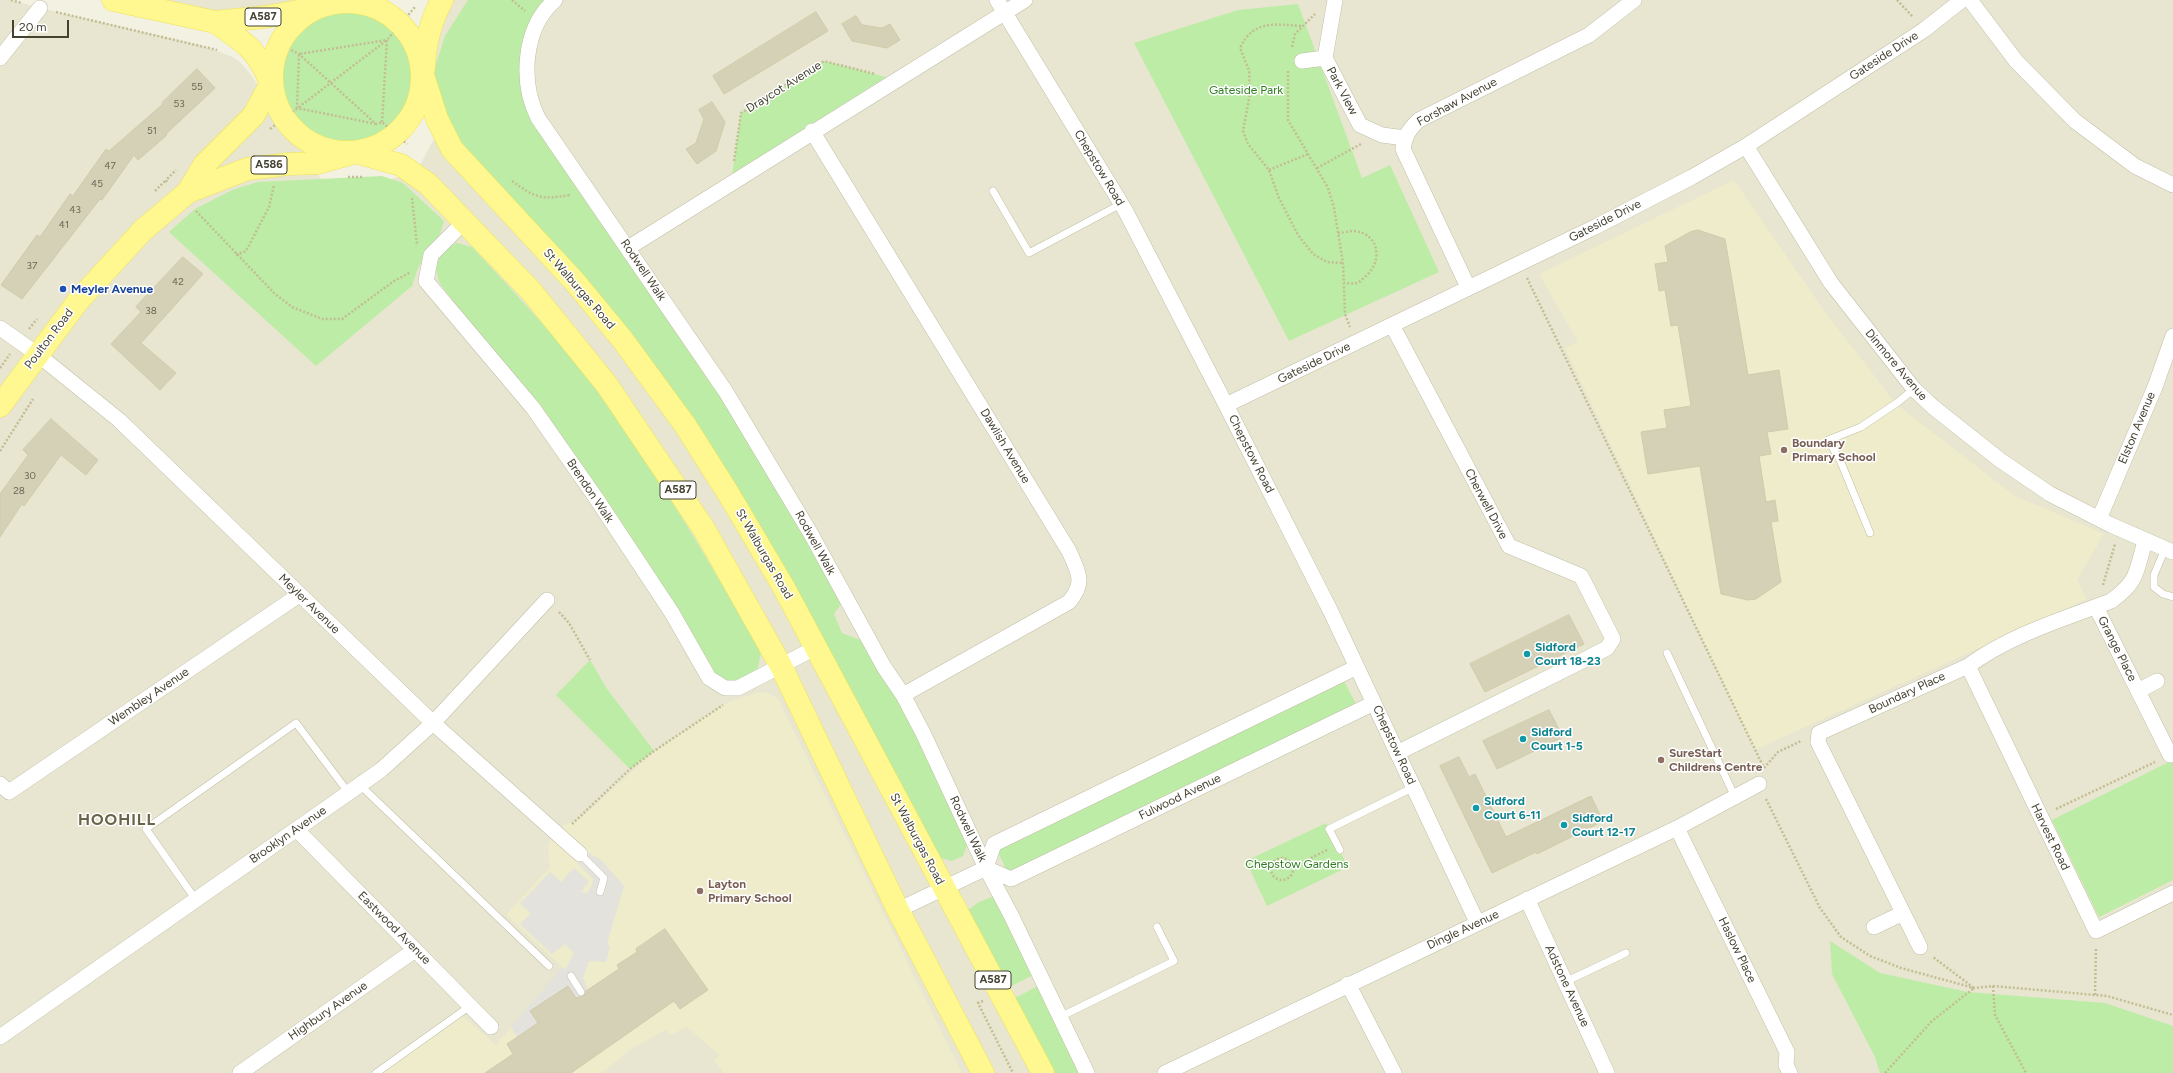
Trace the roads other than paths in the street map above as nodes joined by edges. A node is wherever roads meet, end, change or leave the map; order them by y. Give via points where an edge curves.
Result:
1 (113, 0) edge
2 (442, 0) edge
3 (555, 0) edge
4 (1025, 0) edge
5 (1335, 0) edge
6 (1634, 0) edge
7 (1962, 0) edge
8 (1970, 0) edge
9 (327, 3) edge
10 (1001, 6) edge
11 (40, 8) road end
12 (215, 22) junction
13 (0, 58) edge
14 (1325, 58) junction
15 (1294, 60) road end
16 (423, 75) junction
17 (270, 83) junction
18 (812, 131) junction
19 (1404, 138) junction
20 (1746, 146) junction
21 (356, 153) junction
22 (2173, 185) edge
23 (993, 191) dead end
24 (194, 202) junction
25 (1121, 204) junction
26 (465, 221) junction
27 (628, 248) junction
28 (1468, 287) junction
29 (1392, 325) junction
30 (0, 328) edge
31 (2173, 336) edge
32 (37, 354) junction
33 (1914, 389) junction
34 (1226, 405) junction
35 (0, 406) edge
36 (2099, 519) junction
37 (1870, 533) dead end
38 (2145, 541) junction
39 (2169, 551) edge
40 (299, 595) junction
41 (2173, 597) edge
42 (547, 600) road end
43 (2096, 607) junction
44 (816, 648) junction
45 (1667, 653) dead end
46 (781, 666) junction
47 (1968, 666) junction
48 (1357, 667) junction
49 (2157, 681) dead end
50 (2138, 691) junction
51 (903, 695) junction
52 (1374, 703) junction
53 (433, 723) junction
54 (1397, 752) junction
55 (2170, 755) road end
56 (0, 784) edge
57 (1759, 784) road end
58 (1414, 787) junction
59 (354, 789) junction
60 (1735, 797) junction
61 (1677, 828) junction
62 (297, 830) junction
63 (1338, 847) road end
64 (580, 854) joint
65 (986, 868) junction
66 (943, 887) junction
67 (600, 892) dead end
68 (2173, 893) edge
69 (1527, 899) junction
70 (196, 900) junction
71 (898, 910) junction
72 (1903, 913) junction
73 (1477, 922) junction
74 (1157, 927) dead end
75 (1874, 927) dead end
76 (1920, 947) road end
77 (415, 950) junction
78 (1626, 953) dead end
79 (549, 966) dead end
80 (571, 976) dead end
81 (1565, 982) junction
82 (1348, 984) junction
83 (581, 992) dead end
84 (470, 1006) junction
85 (1060, 1017) junction
86 (490, 1027) dead end
87 (0, 1037) edge
88 (240, 1073) edge
89 (376, 1073) edge
90 (983, 1073) edge
91 (1043, 1073) edge
92 (1087, 1073) edge
93 (1165, 1073) edge
94 (1394, 1073) edge
95 (1607, 1073) edge
96 (1790, 1073) edge

1 - 12 main road, A587
2 - 16 main road via 430,26 425,46
3 - 27 street, Rodwell Walk via 545,10 533,32 528,63 532,106
4 - 10 street
5 - 14 street, Park View
6 - 19 street, Forshaw Avenue via 1589,35 1419,120
7 - 20 street, Gateside Drive via 1924,30
8 - 22 street via 2016,61 2074,121 2135,166
9 - 12 main road, A587 via 264,17
9 - 16 main road, St Walburgas Road via 360,4 377,10 400,24 410,38
9 - 17 main road via 290,27 280,44 272,67
10 - 18 street via 896,79
10 - 25 street, Chepstow Road
11 - 13 street
12 - 17 main road, A587 via 252,49 261,61
14 - 15 street, Park View
14 - 19 street, Park View via 1360,125 1382,135
16 - 21 main road, Poulton Road via 416,110 408,122 386,141
16 - 44 main road, St Walburgas Road / A587 via 437,120 452,149 574,282 622,339 685,425 750,528
17 - 21 main road via 275,101 284,118 303,137 325,147
17 - 24 main road, Poulton Road / A586 via 254,115 204,165
18 - 27 street
18 - 51 street, Dawlish Avenue via 1069,551 1079,573 1080,585 1069,602
19 - 28 street via 1403,149 1408,163
20 - 28 street, Gateside Drive via 1609,220
20 - 33 street, Dinmore Avenue via 1819,266 1850,310
21 - 24 main road, Poulton Road / A586 via 318,163 282,164 247,169
21 - 26 main road, A587 via 401,165 428,184
23 - 25 lane via 1029,253
24 - 32 main road, Poulton Road / A586 via 143,230 78,301
25 - 34 street, Chepstow Road
26 - 46 main road, A587 via 531,291 607,385 704,529
26 - 46 street, Brendon Walk via 431,255 426,281 533,408 672,613 709,678 725,688 738,688
27 - 51 street, Rodwell Walk via 752,434 811,534 884,667
28 - 29 street, Gateside Drive
29 - 34 street, Gateside Drive
29 - 54 street, Cherwell Drive via 1509,546 1581,576 1613,639 1608,648
30 - 32 street, Meyler Avenue
31 - 36 street, Elston Avenue via 2155,387
32 - 35 main road, Poulton Road / A586
32 - 40 street, Meyler Avenue via 119,420
33 - 36 street, Dinmore Avenue via 1932,407 2000,460 2050,494
33 - 37 lane via 1861,427 1828,440 1840,460
34 - 48 street, Chepstow Road
36 - 38 street, Dinmore Avenue
38 - 39 street, Dinmore Avenue
38 - 43 street, Boundary Place via 2134,581 2111,601
39 - 41 lane via 2154,575 2154,587 2163,594
40 - 53 street, Meyler Avenue
40 - 56 street, Wembley Avenue via 9,792
42 - 53 street, Brooklyn Avenue
43 - 47 street, Boundary Place via 1986,652
43 - 50 street, Grange Place
44 - 46 street
44 - 66 main road, St Walburgas Road / A587
45 - 60 lane
46 - 71 main road, A587
47 - 68 street, Harvest Road via 2096,931
47 - 72 street, Boundary Place via 1819,733 1818,742
48 - 52 street, Chepstow Road
48 - 65 street via 994,844
49 - 50 street, Grange Place
50 - 55 street, Grange Place
51 - 65 street, Rodwell Walk
52 - 54 street, Chepstow Road
52 - 65 street, Fulwood Avenue via 1011,878
53 - 59 street, Brooklyn Avenue via 381,770
53 - 64 street, Meyler Avenue
54 - 58 street, Chepstow Road
57 - 60 street, Dingle Avenue
58 - 63 lane via 1329,829
58 - 73 street, Chepstow Road
59 - 62 street, Brooklyn Avenue
59 - 70 lane via 296,724 146,829
59 - 79 lane
60 - 61 street, Dingle Avenue
61 - 69 street, Dingle Avenue
61 - 96 street, Haslow Place via 1787,1052 1786,1064
62 - 70 street, Brooklyn Avenue
62 - 77 street, Eastwood Avenue
64 - 67 lane via 604,878
65 - 66 street
65 - 85 street, Rodwell Walk
66 - 71 street
66 - 91 main road, St Walburgas Road / A587
69 - 73 street, Dingle Avenue
69 - 81 street, Adstone Avenue
70 - 87 street, Brooklyn Avenue
71 - 90 main road, A587
72 - 75 street
72 - 76 street
73 - 82 street, Dingle Avenue
74 - 85 lane via 1174,961
77 - 84 street, Eastwood Avenue
77 - 88 street, Highbury Avenue
78 - 81 lane
80 - 83 lane
81 - 95 street, Adstone Avenue
82 - 93 street, Dingle Avenue
82 - 94 street
84 - 86 street, Eastwood Avenue
84 - 89 lane
85 - 92 street, Rodwell Walk

